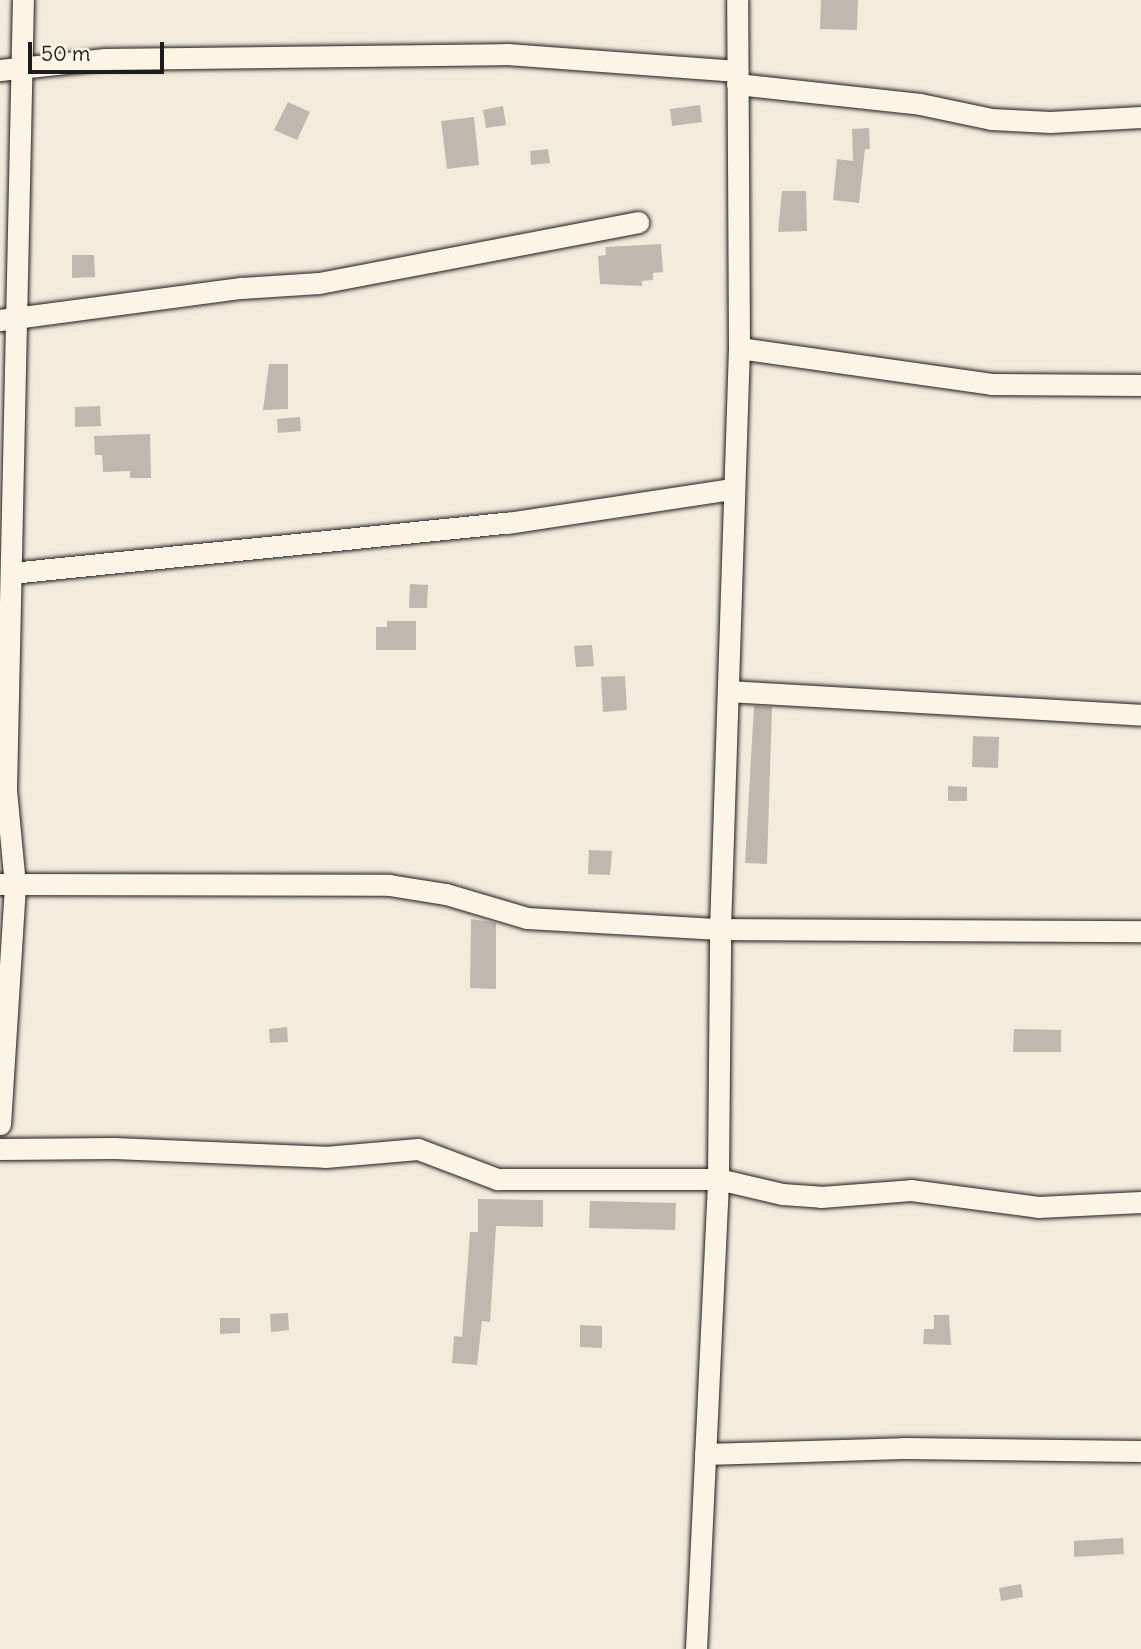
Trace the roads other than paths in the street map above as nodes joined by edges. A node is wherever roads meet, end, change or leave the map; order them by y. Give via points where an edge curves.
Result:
1 (23, 0) edge
2 (737, 0) edge
3 (22, 69) junction
4 (0, 71) edge
5 (737, 78) junction
6 (1141, 117) edge
7 (638, 222) dead end
8 (8, 319) edge
9 (739, 348) junction
10 (1141, 385) edge
11 (733, 489) junction
12 (11, 572) junction
13 (5, 612) edge
14 (729, 691) junction
15 (1141, 715) edge
16 (8, 884) edge
17 (720, 929) junction
18 (1141, 931) edge
19 (0, 1124) edge
20 (0, 1149) edge
21 (718, 1179) junction
22 (1141, 1202) edge
23 (1141, 1451) edge
24 (705, 1454) junction
25 (696, 1649) edge

1 - 3 street
2 - 5 street
3 - 4 street
3 - 5 street via 105,59 507,54
3 - 8 street
5 - 6 street via 991,119 1050,122
5 - 9 street
7 - 8 street via 319,283 242,288
8 - 12 street
9 - 10 street via 991,384
9 - 11 street
11 - 12 street via 507,523
11 - 14 street
12 - 13 street
13 - 16 street
14 - 15 street
14 - 17 street
16 - 17 street via 389,886 446,894 527,918
16 - 19 street
17 - 18 street
17 - 21 street
20 - 21 street via 114,1148 325,1157 418,1149 497,1179
21 - 22 street via 749,1190 821,1197 911,1190 985,1204 1038,1207
21 - 24 street
23 - 24 street via 902,1448
24 - 25 street

